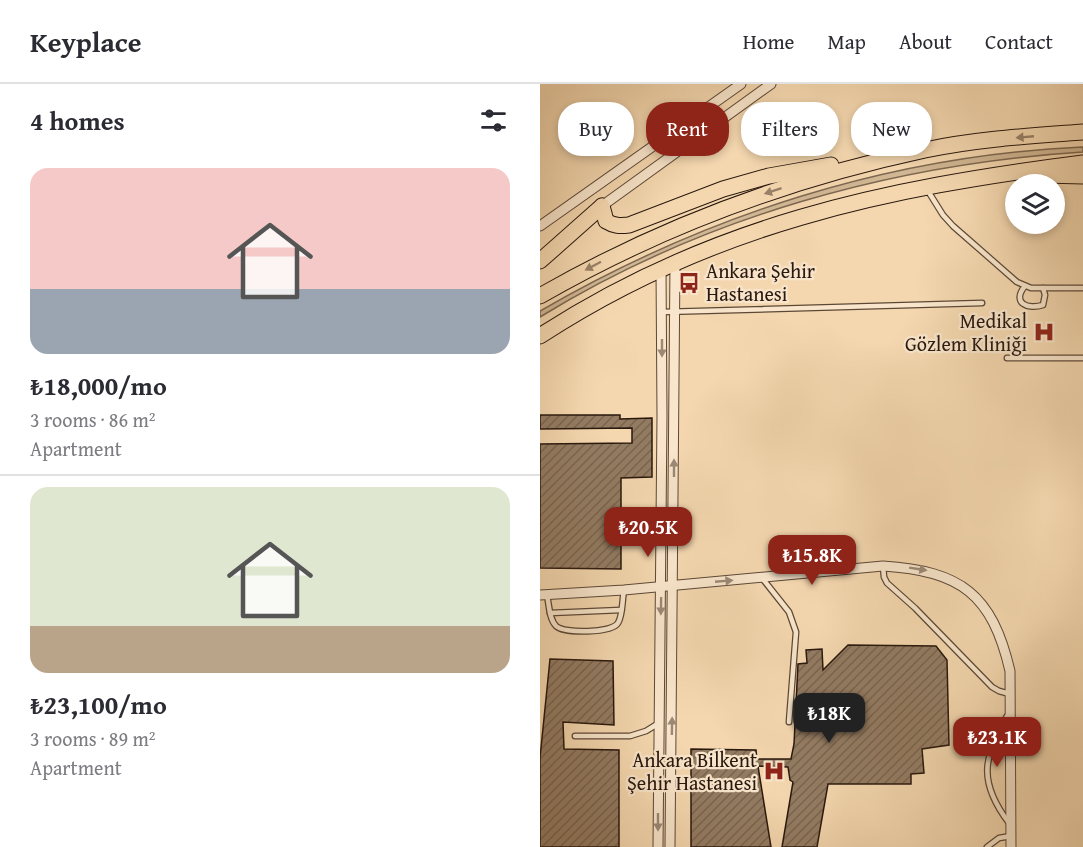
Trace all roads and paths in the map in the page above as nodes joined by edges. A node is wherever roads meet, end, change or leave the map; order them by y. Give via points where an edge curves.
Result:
1 (741, 84) edge
2 (771, 84) edge
3 (1083, 132) edge
4 (932, 149) edge
5 (890, 156) edge
6 (902, 156) edge
7 (1083, 163) edge
8 (1014, 171) junction
9 (1083, 176) edge
10 (926, 186) junction
11 (602, 206) junction
12 (540, 226) edge
13 (540, 261) edge
14 (668, 265) junction
15 (1025, 286) junction
16 (1044, 288) junction
17 (1083, 288) edge
18 (540, 296) edge
19 (982, 303) dead end
20 (662, 312) junction
21 (675, 312) junction
22 (540, 336) edge
23 (1007, 358) dead end
24 (1083, 358) edge
25 (883, 566) junction
26 (762, 578) junction
27 (661, 585) junction
28 (674, 585) junction
29 (624, 590) junction
30 (543, 595) edge
31 (621, 610) junction
32 (550, 613) junction
33 (1010, 694) junction
34 (1010, 711) junction
35 (789, 722) dead end
36 (659, 723) junction
37 (575, 736) dead end
38 (1010, 825) junction
39 (1011, 836) junction
40 (658, 847) edge
41 (670, 847) edge
42 (987, 847) edge
43 (1011, 847) edge

1 - 12 street
2 - 11 street
3 -> 4 main road
5 - 11 main road via 769,176 708,193 629,225 606,221
6 -> 18 main road via 724,207 612,256
7 - 8 main road
8 - 9 main road
8 - 10 main road
10 - 14 main road via 787,220
10 - 15 lane via 953,226
11 - 13 main road
14 - 20 street
14 - 21 street
14 - 22 main road via 614,291
15 - 16 lane
15 - 16 lane via 1020,298 1027,307 1043,305
16 - 17 lane
19 - 21 lane
20 - 21 lane
20 -> 27 street
28 -> 21 street
23 - 24 lane
25 - 26 street
25 - 33 lane via 887,583 992,687
25 -> 33 street via 922,569 946,577 983,605 996,623 1004,646
28 -> 26 street
26 - 35 lane via 789,612 796,632
27 - 28 street
27 - 29 street
27 -> 36 street
41 -> 28 street
29 - 30 street
29 - 31 lane
30 - 32 lane
31 - 32 lane
31 - 32 lane via 617,625 606,630 563,631 554,624
33 - 34 street
34 - 38 street
34 - 38 lane via 990,748 988,787
36 - 37 lane via 630,736
36 -> 40 street
38 - 39 street
39 - 42 lane via 999,838
39 - 43 street

